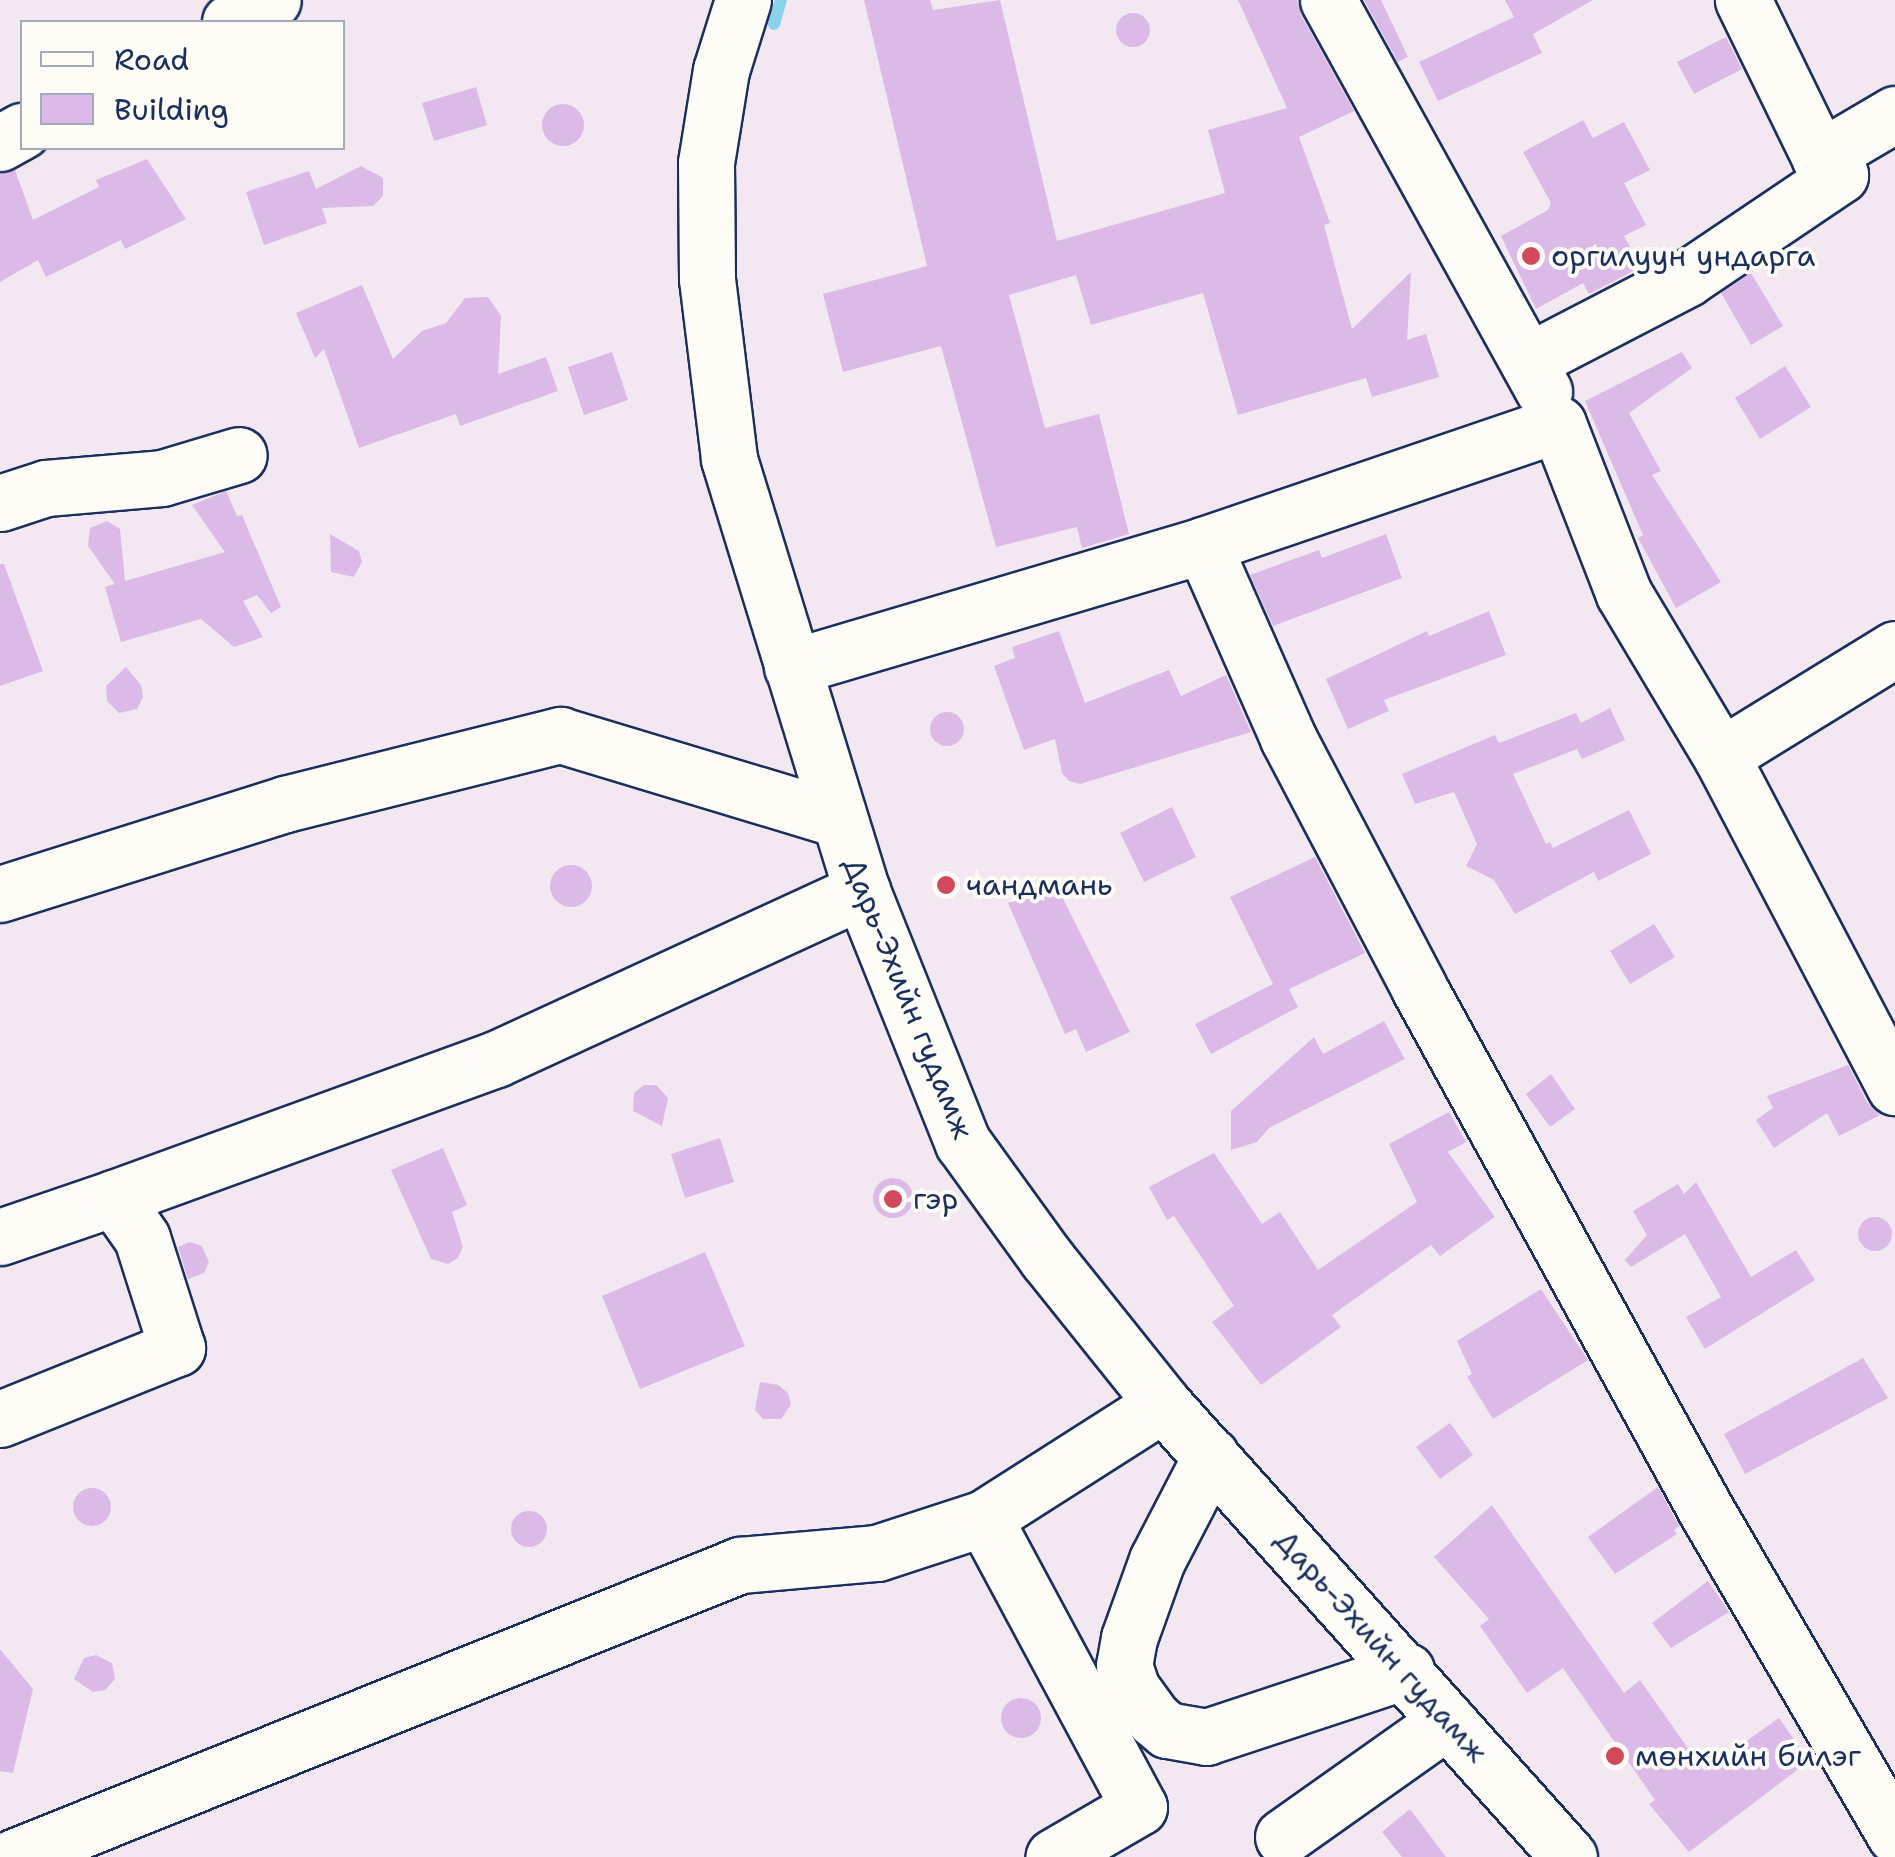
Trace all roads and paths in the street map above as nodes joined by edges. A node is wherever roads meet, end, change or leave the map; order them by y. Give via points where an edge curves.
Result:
1 (274, 0) edge
2 (743, 0) edge
3 (1328, 0) edge
4 (1743, 0) edge
5 (234, 20) edge
6 (1895, 114) edge
7 (1820, 158) junction
8 (1530, 360) junction
9 (1558, 424) junction
10 (240, 455) dead end
11 (0, 503) edge
12 (1203, 545) junction
13 (1895, 649) edge
14 (792, 666) junction
15 (1720, 756) junction
16 (838, 819) junction
17 (862, 891) junction
18 (0, 894) edge
19 (1895, 1087) edge
20 (114, 1198) junction
21 (0, 1237) edge
22 (1163, 1404) junction
23 (0, 1420) edge
24 (1210, 1456) junction
25 (984, 1518) junction
26 (1406, 1671) junction
27 (1447, 1721) junction
28 (1895, 1835) edge
29 (1283, 1838) dead end
30 (14, 1857) edge
31 (1053, 1857) edge
32 (1569, 1857) edge

1 - 5 street
2 - 14 street, Дарь-Эхийн гудамж via 721,70 706,163 707,279 729,459
3 - 8 street
4 - 7 street
6 - 7 street
7 - 8 street via 1840,175 1686,279
8 - 9 street
9 - 12 street
9 - 15 street via 1624,594
10 - 11 street via 162,478 46,488
12 - 14 street
12 - 28 street via 1288,738 1419,988 1706,1512
13 - 15 street
14 - 16 street, Дарь-Эхийн гудамж
15 - 19 street
16 - 17 street, Дарь-Эхийн гудамж
16 - 18 street via 560,735 285,804
17 - 20 street via 496,1059
17 - 22 street, Дарь-Эхийн гудамж via 963,1143
20 - 21 street
20 - 23 street via 142,1238 178,1348
22 - 24 street, Дарь-Эхийн гудамж
22 - 25 street
24 - 26 street, Дарь-Эхийн гудамж
24 - 26 street via 1157,1560 1124,1665 1154,1719 1167,1730 1206,1737
25 - 30 street via 876,1552 740,1565
25 - 31 street via 1139,1808
26 - 27 street, Дарь-Эхийн гудамж
27 - 29 street
27 - 32 street, Дарь-Эхийн гудамж

